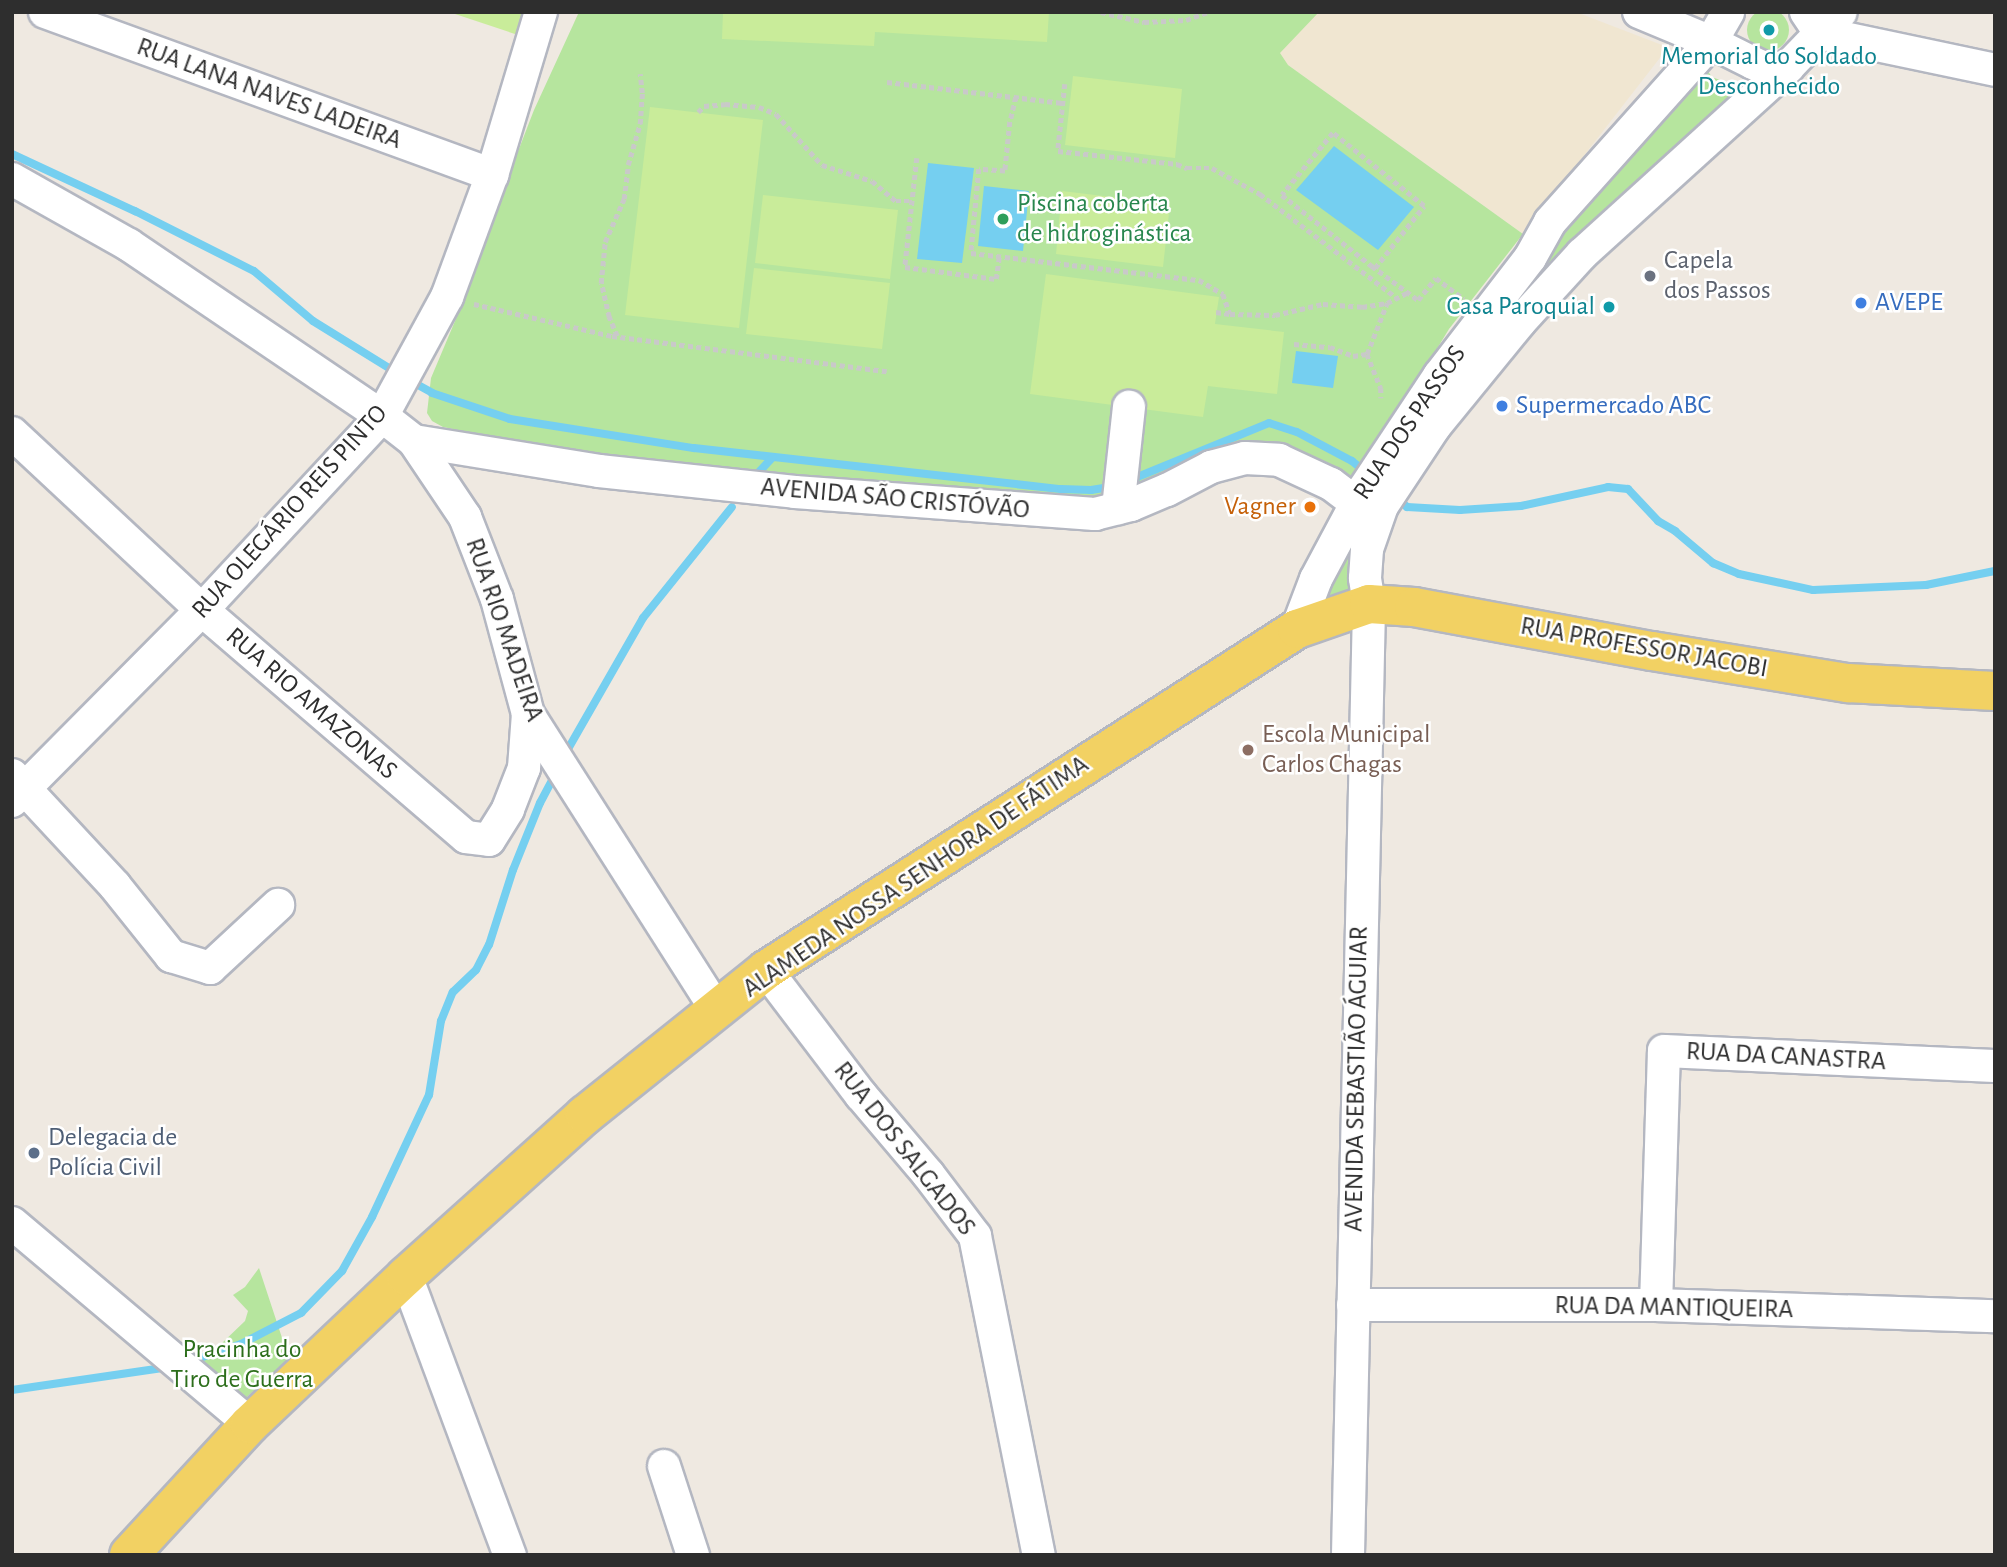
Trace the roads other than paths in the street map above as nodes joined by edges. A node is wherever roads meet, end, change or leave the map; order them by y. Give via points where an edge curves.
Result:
1 (45, 12) edge
2 (541, 12) edge
3 (1639, 12) edge
4 (1728, 12) edge
5 (1823, 19) edge
6 (1711, 42) junction
7 (1788, 67) junction
8 (1995, 70) edge
9 (492, 176) junction
10 (12, 179) edge
11 (396, 392) junction
12 (1129, 407) dead end
13 (12, 433) edge
14 (414, 441) junction
15 (1375, 490) junction
16 (1118, 508) junction
17 (1369, 604) junction
18 (202, 610) junction
19 (1297, 629) junction
20 (1995, 691) edge
21 (528, 715) junction
22 (17, 788) edge
23 (278, 905) dead end
24 (766, 970) junction
25 (718, 1012) junction
26 (1995, 1066) edge
27 (12, 1223) edge
28 (406, 1276) junction
29 (1353, 1305) junction
30 (1656, 1305) junction
31 (1995, 1316) edge
32 (250, 1424) junction
33 (664, 1466) dead end
34 (139, 1548) edge
35 (510, 1555) edge
36 (693, 1555) edge
37 (1039, 1555) edge
38 (1348, 1555) edge

1 - 9 street, RUA LANA NAVES LADEIRA
2 - 9 street, RUA OLEGÁRIO REIS PINTO
3 - 6 street
4 - 6 street, RUA DOS PASSOS
5 - 7 street, RUA DOS PASSOS
5 - 8 street
6 - 7 street via 1767,69
6 - 15 street, RUA DOS PASSOS via 1550,222 1530,258 1438,376
7 - 15 street, RUA DOS PASSOS via 1582,254
9 - 11 street, RUA OLEGÁRIO REIS PINTO via 447,297
10 - 11 street, RUA RIO MADEIRA
11 - 14 street, RUA RIO MADEIRA
11 - 18 street, RUA OLEGÁRIO REIS PINTO
12 - 16 street
13 - 18 street, RUA RIO AMAZONAS
14 - 16 street, AVENIDA SÃO CRISTÓVÃO via 599,471 795,492 1095,514
14 - 21 street, RUA RIO MADEIRA via 464,517 497,599
15 - 16 street, AVENIDA SÃO CRISTÓVÃO via 1331,484 1279,460 1245,458 1211,467
15 - 17 street, RUA DOS PASSOS via 1365,578
15 - 19 street, RUA DOS PASSOS via 1316,579
17 - 19 main road, RUA PROFESSOR JACOBI
17 - 20 main road, RUA PROFESSOR JACOBI via 1414,607 1848,683
17 - 29 street, AVENIDA SEBASTIÃO ÁGUIAR
18 - 21 street, RUA RIO AMAZONAS via 466,837 489,840 508,809 524,768
18 - 22 street, RUA OLEGÁRIO REIS PINTO
19 - 24 main road, ALAMEDA NOSSA SENHORA DE FÁTIMA
21 - 25 street, RUA RIO MADEIRA
22 - 23 street via 115,886 171,956 210,968
24 - 25 main road, ALAMEDA NOSSA SENHORA DE FÁTIMA
24 - 37 street, RUA DOS SALGADOS via 975,1236
25 - 28 main road, ALAMEDA NOSSA SENHORA DE FÁTIMA via 585,1115
26 - 30 street, RUA DA CANASTRA via 1664,1052
27 - 32 street
28 - 32 main road, ALAMEDA NOSSA SENHORA DE FÁTIMA
28 - 35 street
29 - 30 street, RUA DA MANTIQUEIRA
29 - 38 street, AVENIDA SEBASTIÃO ÁGUIAR
30 - 31 street, RUA DA MANTIQUEIRA
32 - 34 main road, ALAMEDA NOSSA SENHORA DE FÁTIMA
33 - 36 street

